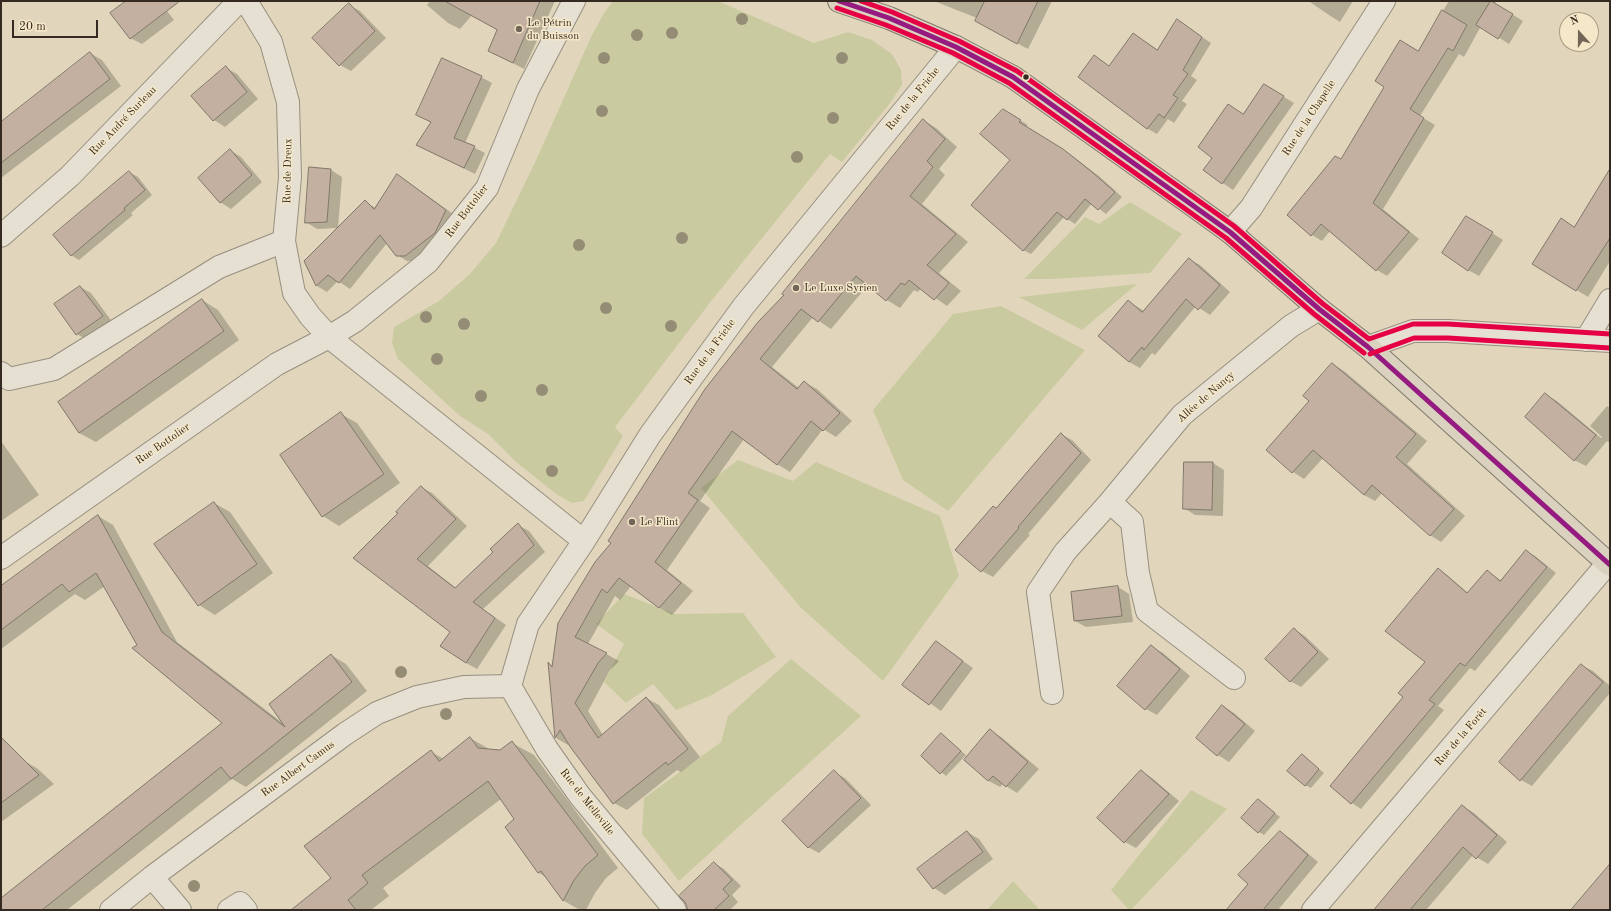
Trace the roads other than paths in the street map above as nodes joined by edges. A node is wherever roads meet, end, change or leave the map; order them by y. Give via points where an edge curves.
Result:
1 (239, 1) edge
2 (246, 1) edge
3 (574, 1) edge
4 (839, 1) edge
5 (1384, 1) edge
6 (956, 47) junction
7 (1230, 232) junction
8 (1, 236) edge
9 (284, 242) junction
10 (1610, 300) edge
11 (1319, 309) junction
12 (329, 337) junction
13 (1586, 340) junction
14 (1610, 342) edge
15 (1368, 346) junction
16 (1, 373) edge
17 (1110, 502) junction
18 (584, 541) junction
19 (1, 558) edge
20 (1609, 564) edge
21 (1234, 678) dead end
22 (510, 686) junction
23 (1052, 693) dead end
24 (152, 877) junction
25 (111, 910) edge
26 (180, 910) edge
27 (229, 910) edge
28 (246, 910) edge
29 (675, 910) edge
30 (1313, 910) edge

1 - 8 street, Rue André Surleau via 70,176
2 - 9 street, Rue de Dreux via 271,42 288,102 290,177
3 - 12 street, Rue Bottolier via 528,89 487,188 428,262 355,321
4 - 6 main road via 889,18
5 - 7 street, Rue de la Chapelle via 1251,208
6 - 7 main road via 1013,77
6 - 18 street, Rue de la Friche via 743,307 650,435
7 - 11 main road
9 - 12 street, Rue de Dreux via 294,293
9 - 16 street via 219,267 54,369 9,379
10 - 13 street
11 - 15 main road
11 - 17 street, Allée de Nançy via 1291,326 1182,415
12 - 18 street
12 - 19 street, Rue Bottolier via 277,364
13 - 14 street
13 - 15 street via 1413,331
15 - 20 main road
17 - 21 street via 1132,522 1138,573 1147,611
17 - 23 street, Allée de Nançy via 1065,552 1038,592
18 - 22 street, Rue de la Friche via 528,624
20 - 30 street, Rue de la Forêt
22 - 24 street, Rue Albert Camus via 464,687 417,697 377,713
22 - 29 street, Rue de Melleville via 547,749 580,796
24 - 25 street, Rue Albert Camus
24 - 26 street
27 - 28 street via 240,903

